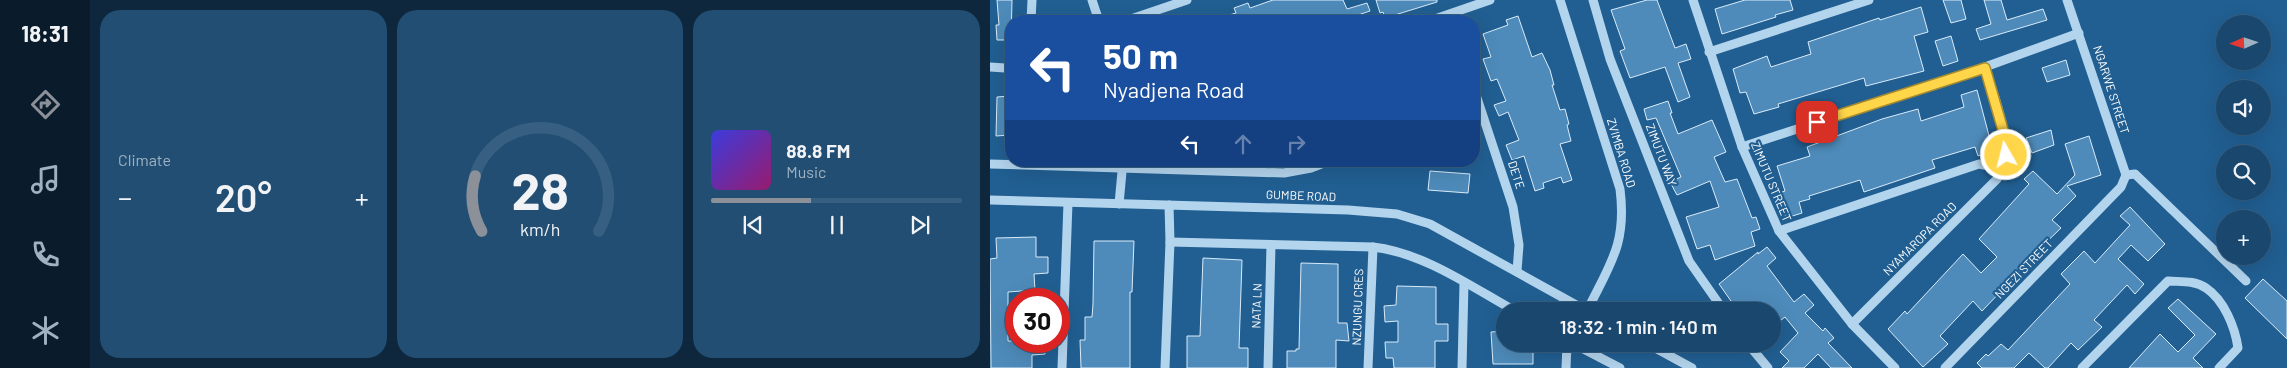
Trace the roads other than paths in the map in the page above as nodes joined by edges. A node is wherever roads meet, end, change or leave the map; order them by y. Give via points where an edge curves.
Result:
1 (1032, 0) edge
2 (1092, 0) edge
3 (1187, 0) edge
4 (1490, 0) edge
5 (1560, 0) edge
6 (1593, 0) edge
7 (1694, 0) edge
8 (1869, 0) edge
9 (2066, 0) edge
10 (1032, 15) edge
11 (1097, 15) edge
12 (1143, 15) edge
13 (1454, 15) edge
14 (2079, 33) junction
15 (1709, 52) junction
16 (990, 67) edge
17 (1005, 68) edge
18 (1985, 68) junction
19 (1480, 115) edge
20 (1742, 146) junction
21 (990, 164) edge
22 (1005, 164) edge
23 (1123, 167) edge
24 (1163, 167) edge
25 (1314, 167) edge
26 (2004, 169) junction
27 (2126, 175) junction
28 (990, 200) edge
29 (1068, 203) junction
30 (1119, 204) junction
31 (1169, 205) junction
32 (1779, 231) junction
33 (1170, 242) junction
34 (1271, 245) junction
35 (1373, 247) junction
36 (1517, 271) junction
37 (2246, 281) dead end
38 (1464, 283) junction
39 (1499, 302) edge
40 (1571, 302) edge
41 (1592, 302) edge
42 (1718, 302) edge
43 (1852, 324) junction
44 (1567, 352) edge
45 (1589, 352) edge
46 (1663, 352) edge
47 (1755, 352) edge
48 (1062, 368) edge
49 (1165, 368) edge
50 (1268, 368) edge
51 (1368, 368) edge
52 (1462, 368) edge
53 (1566, 368) edge
54 (1620, 368) edge
55 (1692, 368) edge
56 (1768, 368) edge
57 (1894, 368) edge
58 (1945, 368) edge
59 (2082, 368) edge
60 (2219, 368) edge

1 - 10 street
2 - 11 street
3 - 12 street
4 - 13 street
5 - 41 street, ZVIMBA ROAD via 1620,189 1623,209 1619,247
6 - 42 street, ZIMUTU WAY via 1610,59 1689,261
7 - 15 street, ZIMUTU STREET
8 - 15 street
9 - 14 street, NGARWE STREET
14 - 18 street
14 - 27 street, NGARWE STREET
15 - 20 street, ZIMUTU STREET
16 - 17 street
18 - 20 street
18 - 26 street via 2003,130
19 - 36 street, DETE via 1513,207 1519,245
20 - 32 street, ZIMUTU STREET
21 - 22 street
23 - 30 street
24 - 25 street via 1284,173
26 - 32 street via 1979,164
26 - 43 street, NYAMAROPA ROAD via 1997,180
27 - 37 street via 2135,174
27 - 58 street, NGEZI STREET via 2121,187
28 - 29 street, GUMBE ROAD
29 - 30 street, GUMBE ROAD
29 - 48 street
30 - 31 street, GUMBE ROAD
31 - 33 street
31 - 36 street, GUMBE ROAD via 1397,214 1430,224
32 - 43 street, ZIMUTU STREET
33 - 34 street
33 - 49 street
34 - 35 street
34 - 50 street, NATA LN
35 - 38 street via 1394,249
35 - 51 street, NZUNGU CRES
36 - 40 street, GUMBE ROAD
38 - 39 street
38 - 52 street
43 - 57 street, ZIMUTU STREET
44 - 53 street
45 - 54 street
46 - 55 street
47 - 56 street
59 - 60 street via 2168,282 2189,282 2205,287 2228,315 2238,348

